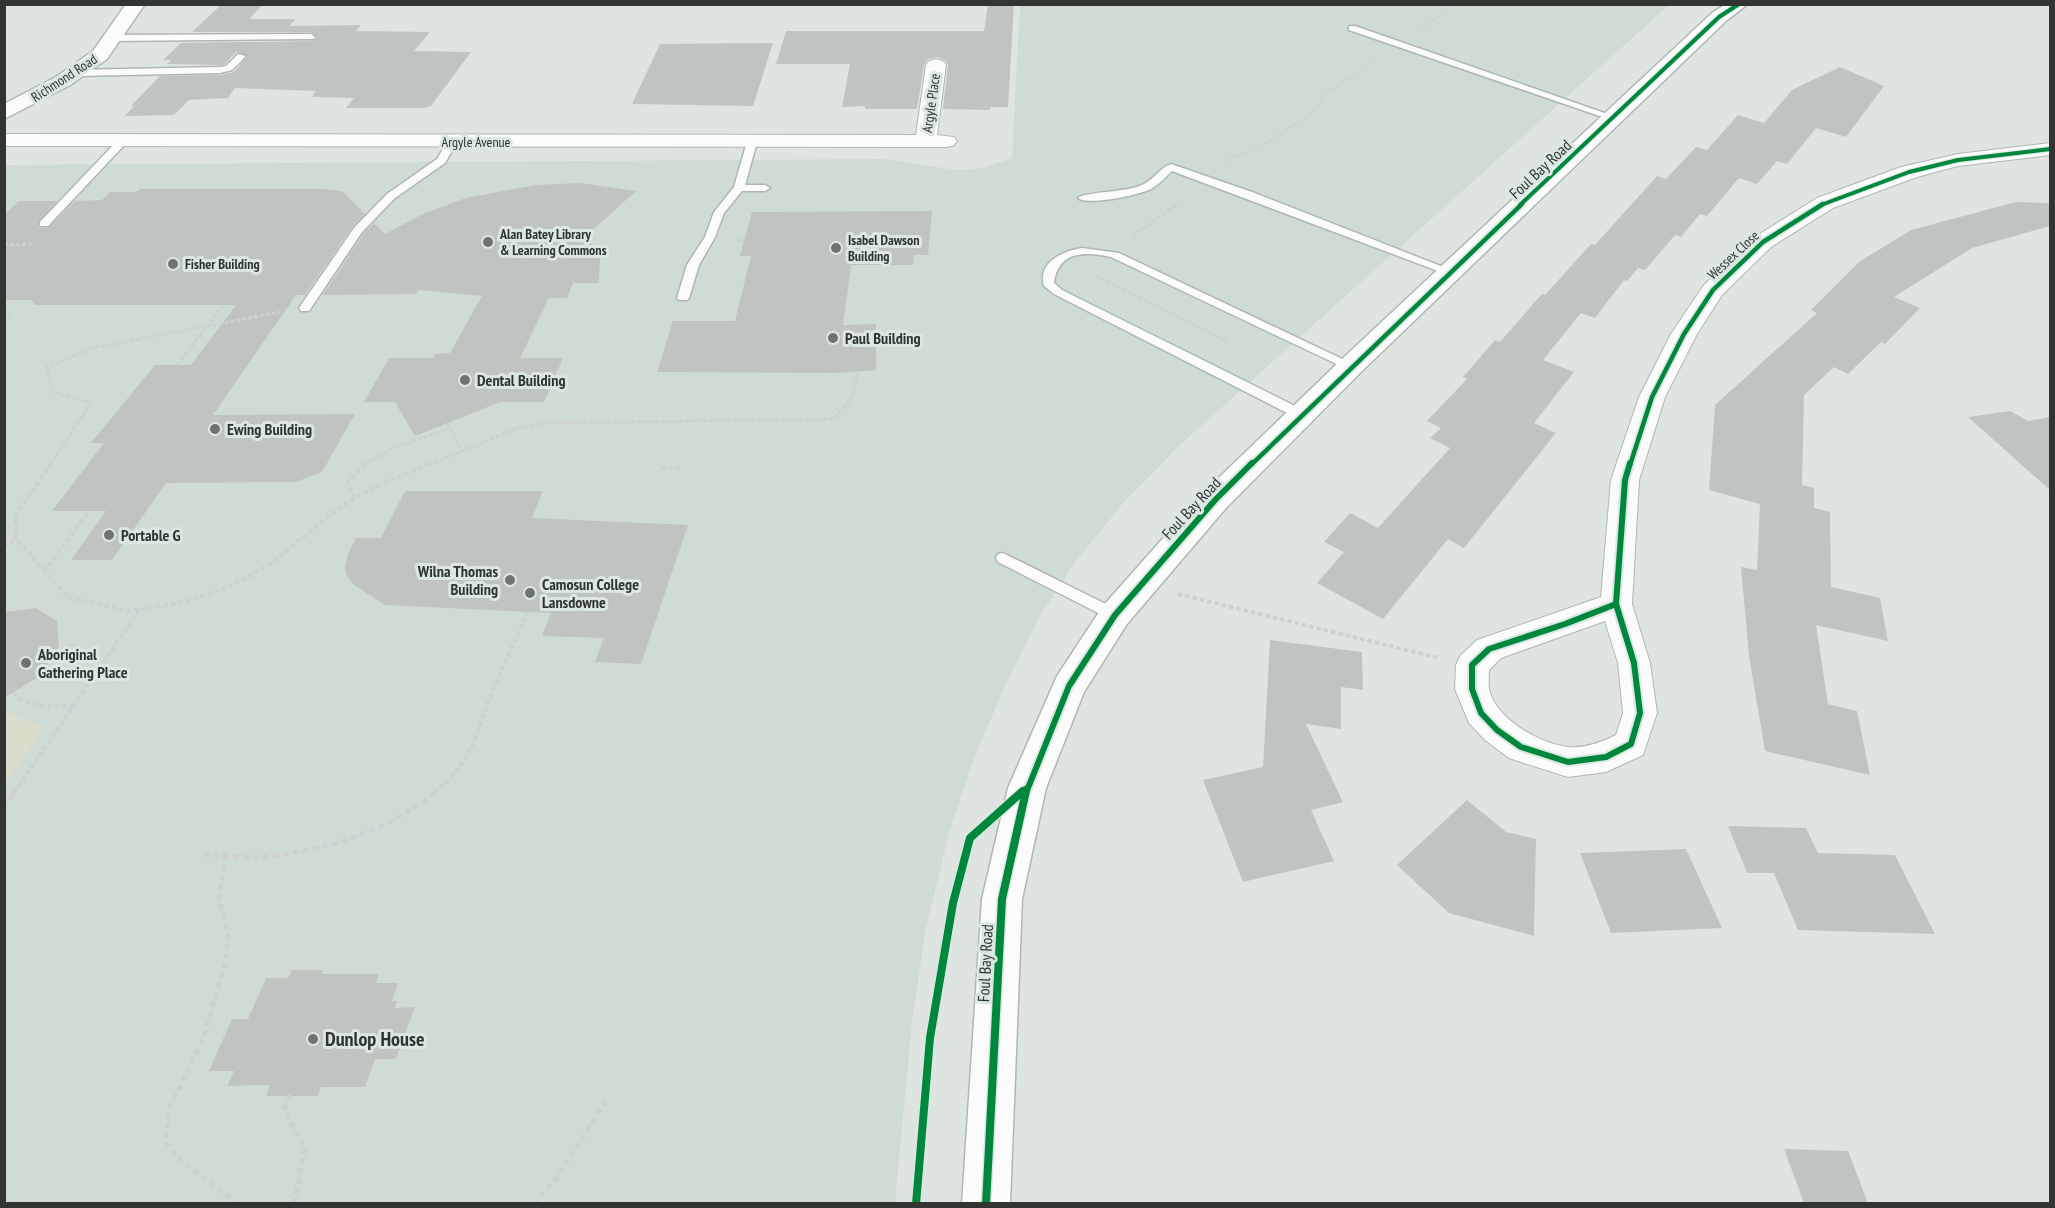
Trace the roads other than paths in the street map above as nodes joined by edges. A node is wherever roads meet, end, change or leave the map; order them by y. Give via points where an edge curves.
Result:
1 (136, 4) edge
2 (1739, 4) edge
3 (1352, 28) dead end
4 (311, 37) dead end
5 (114, 38) junction
6 (241, 56) dead end
7 (936, 65) dead end
8 (76, 73) junction
9 (4, 113) edge
10 (1614, 118) junction
11 (4, 140) edge
12 (124, 140) junction
13 (936, 141) joint
14 (452, 142) junction
15 (752, 142) junction
16 (2050, 148) edge
17 (765, 188) dead end
18 (739, 189) junction
19 (1083, 198) dead end
20 (44, 224) dead end
21 (1450, 272) junction
22 (683, 298) dead end
23 (305, 308) road end
24 (1351, 366) junction
25 (1302, 415) junction
26 (1003, 558) dead end
27 (1616, 604) junction
28 (1115, 615) junction
29 (986, 1203) edge

1 - 5 main road, Richmond Road
2 - 10 main road, Foul Bay Road via 1719,17
3 - 10 lane
4 - 5 lane
5 - 8 main road, Richmond Road via 100,55
6 - 8 lane via 229,68 220,70
7 - 13 street, Argyle Place
8 - 9 main road, Richmond Road
10 - 21 main road, Foul Bay Road
11 - 12 street, Argyle Avenue
12 - 14 street, Argyle Avenue
12 - 20 lane
13 - 15 street, Argyle Avenue
14 - 15 street, Argyle Avenue
14 - 23 lane via 441,161 372,214
15 - 18 lane
16 - 27 street, Wessex Close via 1958,160 1910,172 1826,203 1763,242 1713,290 1684,334 1652,397 1625,480
17 - 18 lane
18 - 22 lane via 719,212 693,265
19 - 21 lane via 1147,187 1171,167
21 - 24 main road, Foul Bay Road
24 - 25 main road, Foul Bay Road
24 - 25 lane via 1115,255 1087,250 1067,254 1048,272 1048,284 1058,292
25 - 28 main road, Foul Bay Road via 1215,500
26 - 28 lane
27 - 27 street, Wessex Close via 1489,649 1472,665 1472,689 1481,713 1521,747 1568,762 1606,757 1632,744 1640,713 1634,663
28 - 29 main road, Foul Bay Road via 1069,687 1027,788 1002,899

